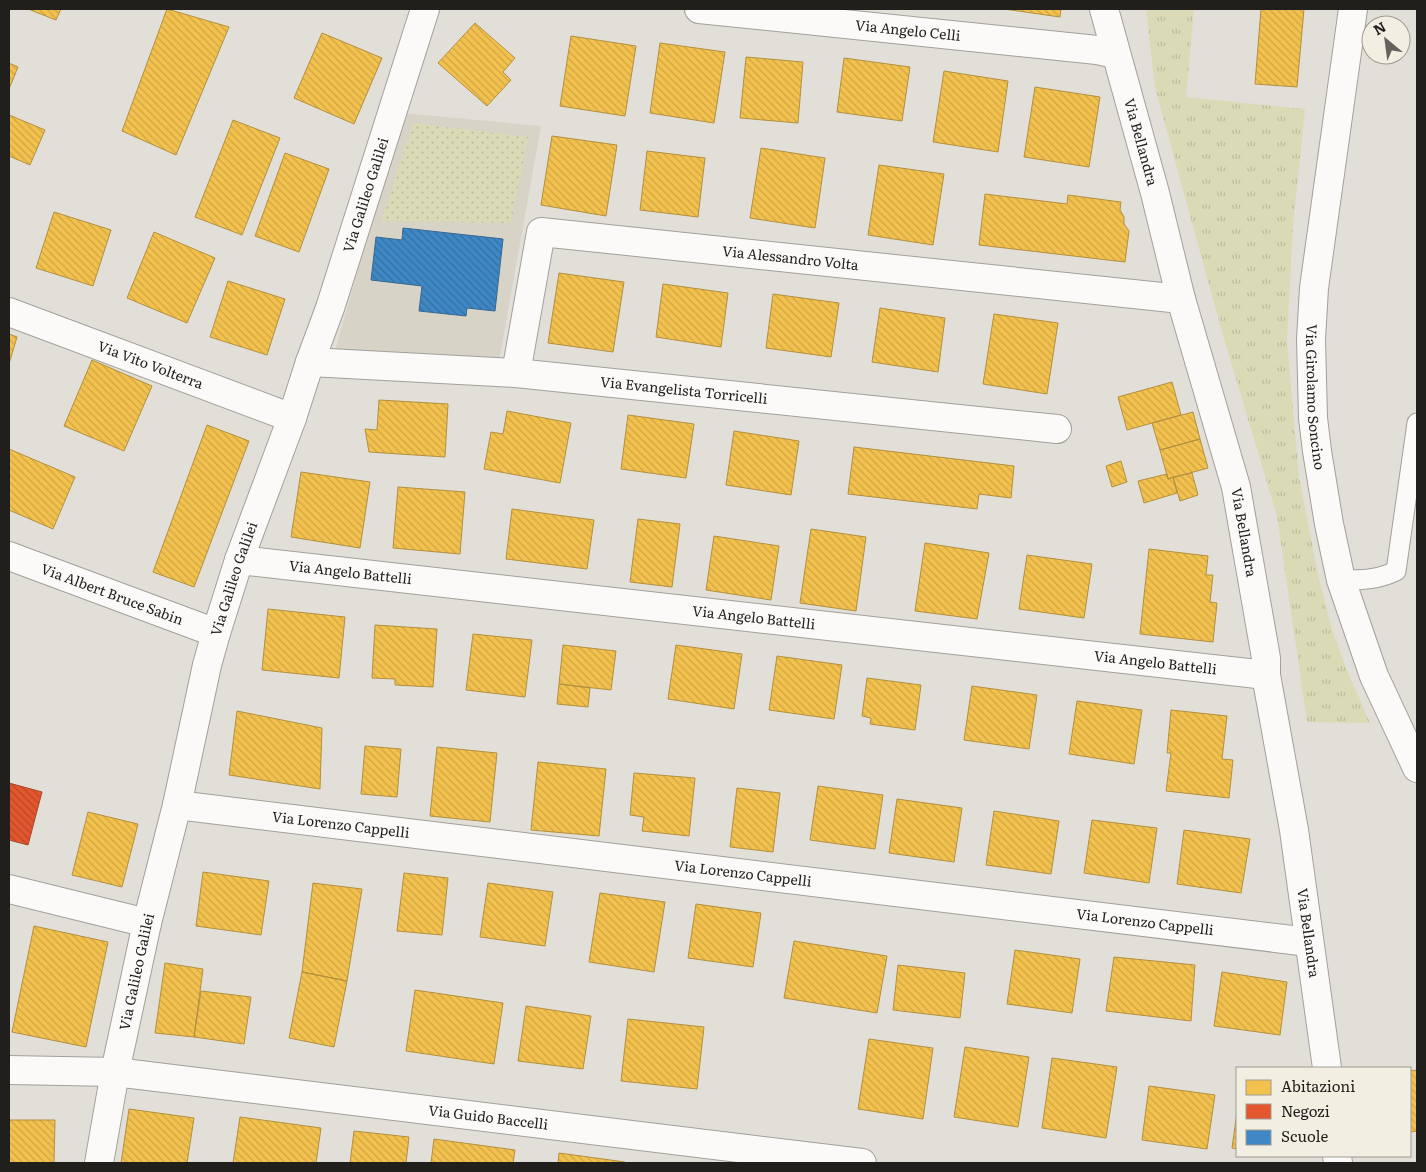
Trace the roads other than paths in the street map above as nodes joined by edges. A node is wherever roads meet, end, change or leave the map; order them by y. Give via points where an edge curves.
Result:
1 (699, 9) edge
2 (1104, 9) edge
3 (1354, 10) edge
4 (419, 11) edge
5 (1116, 54) junction
6 (1181, 299) junction
7 (9, 312) edge
8 (310, 362) junction
9 (516, 373) junction
10 (292, 418) junction
11 (1417, 423) edge
12 (1057, 430) dead end
13 (9, 556) edge
14 (240, 560) junction
15 (1341, 580) junction
16 (216, 633) junction
17 (1266, 675) junction
18 (1417, 768) edge
19 (177, 805) junction
20 (9, 889) edge
21 (147, 922) junction
22 (1309, 942) junction
23 (1327, 1067) edge
24 (9, 1070) edge
25 (115, 1072) junction
26 (98, 1163) edge
27 (862, 1163) edge

1 - 5 street, Via Angelo Celli
2 - 5 street, Via Bellandra
3 - 15 street, Via Girolamo Soncino via 1316,269 1311,339 1317,451 1328,524
4 - 8 street, Via Galileo Galilei via 330,308
5 - 6 street, Via Bellandra
6 - 9 street, Via Alessandro Volta via 541,232
6 - 17 street, Via Bellandra via 1236,487 1266,658
7 - 10 street, Via Vito Volterra
8 - 9 street, Via Evangelista Torricelli
8 - 10 street, Via Galileo Galilei
9 - 12 street, Via Evangelista Torricelli
10 - 14 street, Via Galileo Galilei
11 - 15 lane via 1396,571 1384,577
13 - 16 street, Via Albert Bruce Sabin
14 - 16 street, Via Galileo Galilei
14 - 17 street, Via Angelo Battelli
15 - 18 street, Via Girolamo Soncino via 1374,676
16 - 19 street, Via Galileo Galilei
17 - 22 street, Via Bellandra via 1293,823
19 - 21 street, Via Galileo Galilei
19 - 22 street, Via Lorenzo Cappelli
20 - 21 street
21 - 25 street, Via Galileo Galilei
22 - 23 street, Via Bellandra
24 - 25 street, Via Guido Baccelli
25 - 26 street, Via Galileo Galilei
25 - 27 street, Via Guido Baccelli

